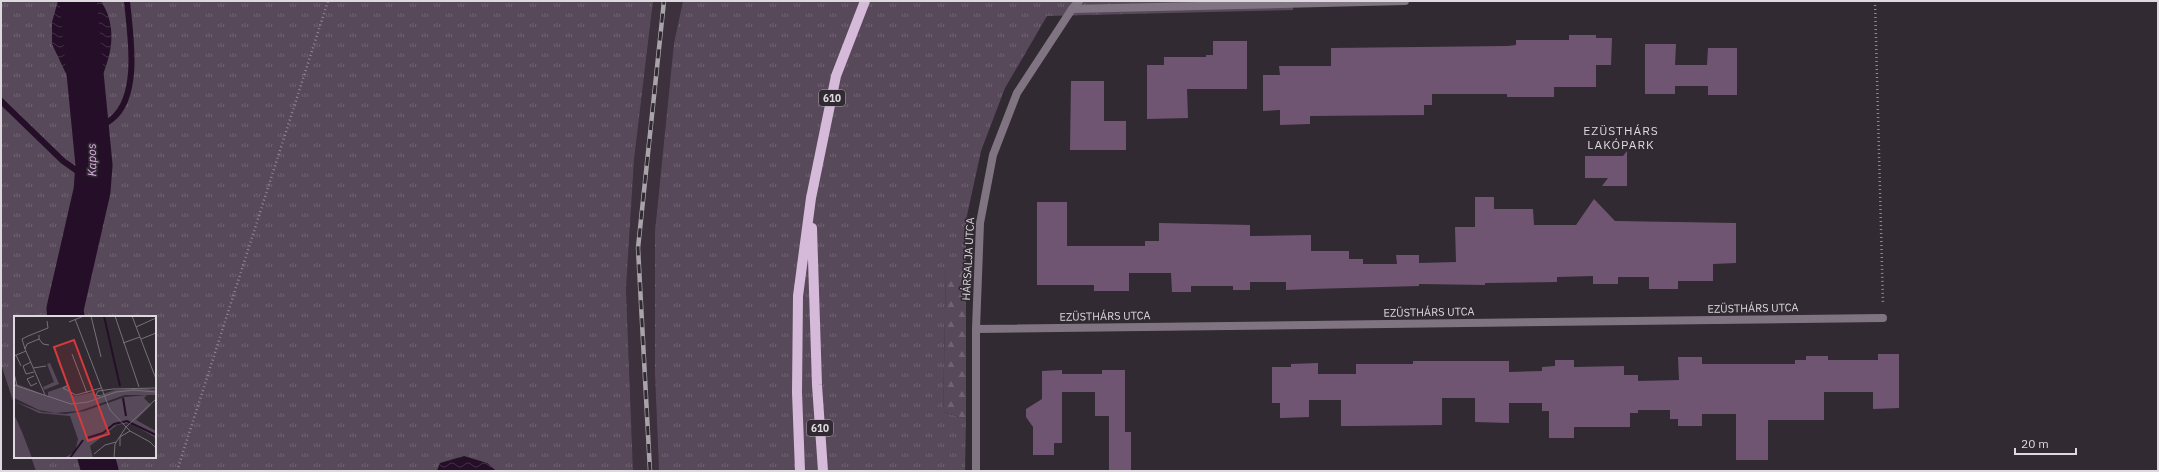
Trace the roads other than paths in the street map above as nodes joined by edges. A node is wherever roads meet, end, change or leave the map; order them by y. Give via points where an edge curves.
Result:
1 (865, 1) edge
2 (1079, 1) edge
3 (1405, 1) edge
4 (1287, 3) edge
5 (1072, 9) junction
6 (811, 198) junction
7 (1883, 318) road end
8 (976, 329) junction
9 (800, 471) edge
10 (823, 471) edge
11 (976, 471) edge

1 - 6 main road, 610 via 836,76
2 - 5 street, HÁRSALJA UTCA
3 - 4 street
4 - 5 street
5 - 8 street, HÁRSALJA UTCA via 1017,93 993,155 980,223
6 - 9 main road, 610 via 798,296 797,392
6 - 10 main road, 610 via 817,385
7 - 8 street, EZÜSTHÁRS UTCA
8 - 11 street, HÁRSALJA UTCA

